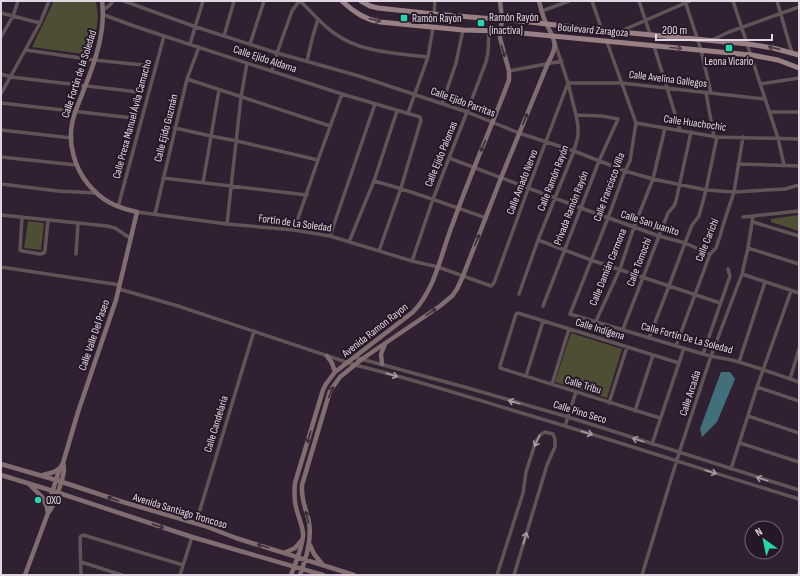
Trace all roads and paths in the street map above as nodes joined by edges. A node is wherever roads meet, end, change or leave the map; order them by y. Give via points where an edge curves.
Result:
1 (18, 1) edge
2 (49, 1) edge
3 (102, 1) edge
4 (113, 1) edge
5 (124, 1) edge
6 (203, 1) edge
7 (234, 1) edge
8 (264, 1) edge
9 (300, 1) edge
10 (342, 1) edge
11 (361, 1) edge
12 (435, 1) edge
13 (500, 1) edge
14 (539, 1) edge
15 (569, 1) edge
16 (592, 1) edge
17 (639, 1) edge
18 (733, 1) edge
19 (777, 1) edge
20 (687, 2) edge
21 (799, 7) edge
22 (542, 11) junction
23 (103, 12) junction
24 (781, 13) junction
25 (1, 14) edge
26 (434, 14) junction
27 (13, 16) junction
28 (318, 19) junction
29 (502, 19) junction
30 (645, 21) junction
31 (40, 24) junction
32 (546, 24) junction
33 (196, 27) junction
34 (434, 27) junction
35 (742, 27) junction
36 (463, 30) junction
37 (602, 30) junction
38 (489, 31) junction
39 (501, 31) junction
40 (620, 32) junction
41 (650, 34) junction
42 (164, 36) junction
43 (224, 36) junction
44 (1, 37) edge
45 (553, 37) junction
46 (697, 38) junction
47 (712, 40) junction
48 (607, 42) junction
49 (555, 43) junction
50 (190, 44) junction
51 (250, 44) junction
52 (748, 44) junction
53 (654, 46) junction
54 (199, 47) junction
55 (26, 50) junction
56 (701, 50) junction
57 (277, 53) junction
58 (796, 53) edge
59 (751, 55) junction
60 (428, 57) junction
61 (94, 60) junction
62 (307, 61) junction
63 (562, 61) junction
64 (247, 63) junction
65 (548, 63) junction
66 (143, 65) dead end
67 (798, 69) edge
68 (272, 71) junction
69 (509, 71) junction
70 (1, 74) edge
71 (11, 77) junction
72 (799, 78) edge
73 (187, 80) junction
74 (621, 82) junction
75 (568, 83) junction
76 (761, 84) junction
77 (86, 86) junction
78 (667, 88) junction
79 (219, 90) junction
80 (138, 92) dead end
81 (706, 93) junction
82 (711, 93) junction
83 (1, 94) edge
84 (342, 94) junction
85 (415, 95) junction
86 (241, 97) junction
87 (765, 99) junction
88 (1, 103) edge
89 (375, 104) junction
90 (442, 104) junction
91 (397, 111) junction
92 (76, 112) junction
93 (467, 112) junction
94 (769, 112) junction
95 (799, 112) edge
96 (408, 113) junction
97 (576, 115) junction
98 (133, 118) dead end
99 (493, 122) junction
100 (636, 123) junction
101 (330, 126) junction
102 (175, 128) junction
103 (665, 128) junction
104 (1, 130) edge
105 (680, 130) junction
106 (690, 132) junction
107 (519, 133) junction
108 (211, 136) junction
109 (715, 137) junction
110 (743, 137) junction
111 (72, 138) junction
112 (778, 138) junction
113 (799, 139) edge
114 (237, 141) junction
115 (546, 142) junction
116 (574, 151) junction
117 (1, 157) edge
118 (449, 158) junction
119 (318, 160) junction
120 (599, 161) junction
121 (738, 164) junction
122 (784, 164) junction
123 (76, 165) junction
124 (799, 166) edge
125 (474, 168) junction
126 (626, 171) junction
127 (163, 178) junction
128 (501, 178) junction
129 (653, 179) junction
130 (374, 181) junction
131 (203, 182) junction
132 (1, 184) edge
133 (680, 185) junction
134 (799, 185) edge
135 (232, 186) junction
136 (401, 188) junction
137 (528, 189) junction
138 (706, 190) junction
139 (734, 192) junction
140 (96, 193) junction
141 (307, 195) junction
142 (555, 198) junction
143 (433, 199) junction
144 (118, 207) junction
145 (458, 208) junction
146 (581, 208) junction
147 (799, 211) edge
148 (137, 212) junction
149 (155, 214) junction
150 (1, 215) edge
151 (753, 216) junction
152 (22, 217) junction
153 (743, 217) dead end
154 (486, 218) junction
155 (608, 218) junction
156 (48, 220) junction
157 (753, 222) junction
158 (78, 223) junction
159 (227, 224) junction
160 (634, 226) junction
161 (294, 230) junction
162 (330, 236) junction
163 (659, 236) junction
164 (799, 236) edge
165 (130, 238) junction
166 (538, 240) junction
167 (349, 242) junction
168 (685, 244) junction
169 (748, 248) junction
170 (564, 250) junction
171 (379, 251) junction
172 (76, 254) dead end
173 (710, 254) junction
174 (591, 260) junction
175 (412, 261) junction
176 (799, 264) edge
177 (438, 267) junction
178 (1, 268) edge
179 (620, 269) junction
180 (728, 269) dead end
181 (742, 274) junction
182 (463, 276) junction
183 (644, 278) junction
184 (765, 282) junction
185 (491, 286) joint
186 (669, 286) junction
187 (119, 287) junction
188 (791, 291) junction
189 (799, 293) edge
190 (519, 294) dead end
191 (695, 295) junction
192 (720, 303) junction
193 (543, 306) dead end
194 (570, 314) joint
195 (543, 320) junction
196 (596, 321) junction
197 (569, 329) junction
198 (623, 329) junction
199 (254, 331) junction
200 (649, 338) junction
201 (385, 344) junction
202 (676, 346) junction
203 (627, 347) junction
204 (799, 349) edge
205 (682, 351) dead end
206 (703, 354) junction
207 (653, 355) junction
208 (327, 356) junction
209 (711, 356) junction
210 (354, 357) junction
211 (362, 359) junction
212 (739, 362) junction
213 (347, 363) junction
214 (678, 363) junction
215 (382, 364) junction
216 (355, 365) junction
217 (500, 368) joint
218 (763, 370) junction
219 (335, 372) junction
220 (526, 376) junction
221 (790, 379) junction
222 (799, 382) edge
223 (552, 384) junction
224 (757, 387) junction
225 (576, 392) junction
226 (799, 401) edge
227 (609, 402) junction
228 (635, 410) junction
229 (748, 416) junction
230 (568, 418) junction
231 (660, 418) junction
232 (564, 426) junction
233 (799, 433) edge
234 (740, 443) junction
235 (652, 444) junction
236 (679, 453) junction
237 (677, 461) junction
238 (799, 462) edge
239 (63, 463) junction
240 (1, 464) edge
241 (60, 468) junction
242 (731, 469) junction
243 (1, 475) edge
244 (42, 476) junction
245 (58, 482) junction
246 (29, 484) junction
247 (799, 490) edge
248 (55, 492) junction
249 (799, 500) edge
250 (48, 510) junction
251 (196, 523) junction
252 (192, 537) junction
253 (302, 539) junction
254 (309, 542) junction
255 (284, 553) junction
256 (297, 557) junction
257 (305, 560) junction
258 (81, 562) junction
259 (182, 565) junction
260 (294, 566) junction
261 (325, 566) junction
262 (302, 568) junction
263 (25, 575) edge
264 (81, 575) edge
265 (122, 575) edge
266 (180, 575) edge
267 (291, 575) edge
268 (300, 575) edge
269 (323, 575) edge
270 (354, 575) edge
271 (497, 575) edge
272 (514, 575) edge
273 (642, 575) edge

1 - 27 street
2 - 31 street
3 - 23 main road, Calle Fortín de la Soledad
4 - 23 street
5 - 33 street, Calle Ejido Parritas
6 - 33 street
7 - 43 street
8 - 51 street
9 - 28 street
9 - 57 street via 292,11
10 -> 34 main road, Boulevard Zaragoza via 357,14 373,20
11 - 26 main road, Boulevard Zaragoza via 378,8
12 - 26 street
13 - 29 main road, Avenida Ramon Rayon
14 - 22 main road, Calle Ramón Rayón
15 - 22 street
16 - 37 street
17 - 30 street
18 - 35 street
19 - 24 street
20 - 30 street
20 - 46 street
21 - 24 street
22 - 32 main road, Calle Ramón Rayón
23 - 42 street, Calle Ejido Aldama
23 - 61 main road, Calle Fortín de la Soledad via 103,27
24 - 35 street
24 - 58 street
25 - 27 street
26 - 29 main road, Boulevard Zaragoza
27 - 31 street
27 - 44 street
28 - 60 street via 333,33 364,48
28 - 62 street
29 - 32 main road, Boulevard Zaragoza
29 - 39 main road, Avenida Ramon Rayon
30 - 40 street
30 - 41 street
31 - 55 street
32 - 37 main road, Boulevard Zaragoza
32 - 45 main road, Calle Ramón Rayón
33 - 43 street, Calle Ejido Parritas
33 - 50 street
34 - 36 main road, Boulevard Zaragoza
34 - 60 street
35 - 47 street
35 - 52 street
36 - 38 main road, Boulevard Zaragoza
36 - 90 street via 456,63
37 - 40 main road, Boulevard Zaragoza
38 - 39 main road, Boulevard Zaragoza
38 - 93 street, Calle Ejido Palomas via 487,57
39 - 45 main road, Boulevard Zaragoza
39 -> 69 main road, Avenida Ramon Rayon via 501,42
40 - 41 main road, Boulevard Zaragoza
41 - 46 main road, Boulevard Zaragoza
42 - 50 street, Calle Ejido Aldama
42 - 144 street, Calle Presa Manuel Ávila Camacho
43 - 51 street, Calle Ejido Parritas
45 - 48 main road, Boulevard Zaragoza
45 - 49 main road, Calle Ramón Rayón
46 - 47 main road, Boulevard Zaragoza
46 - 56 street
47 - 52 main road, Boulevard Zaragoza
48 - 53 main road, Boulevard Zaragoza
48 - 74 street, Calle Francisco Villa
49 - 63 street, Calle Ramón Rayón
49 - 65 main road via 555,50
50 - 54 street, Calle Ejido Aldama
51 - 57 street, Calle Ejido Parritas
58 -> 52 main road, Boulevard Zaragoza
52 - 59 street
53 -> 56 main road, Boulevard Zaragoza
53 - 78 street
54 - 64 street, Calle Ejido Aldama
54 - 73 street, Calle Ejido Guzmán
55 - 61 street
55 - 71 street
56 - 59 main road, Boulevard Zaragoza
56 - 82 street
57 - 62 street, Calle Ejido Parritas
57 - 68 street
59 - 67 main road, Boulevard Zaragoza via 778,60
59 - 76 street
60 - 85 street
61 - 66 street
61 - 77 main road, Calle Fortín de la Soledad
62 - 85 street, Calle Ejido Parritas
63 - 65 street
63 - 75 street, Calle Ramón Rayón
64 - 68 street, Calle Ejido Aldama
64 - 86 street
65 - 69 street
107 -> 65 main road, Avenida Ramon Rayon
68 - 84 street, Calle Ejido Aldama
69 - 99 main road, Avenida Ramon Rayon via 509,80
70 - 71 street
71 - 77 street
71 - 83 street
72 - 76 street
73 - 79 street
73 - 102 street, Calle Ejido Guzmán
74 - 75 street, Calle Avelina Gallegos
74 - 78 street, Calle Avelina Gallegos
74 - 100 street, Calle Francisco Villa
75 - 97 street, Calle Ramón Rayón
75 - 115 street, Calle Amado Nervo
76 - 87 street
77 - 80 street
77 - 92 main road, Calle Fortín de la Soledad
78 - 81 street, Calle Avelina Gallegos
78 - 105 street
79 - 86 street
79 - 108 street
81 - 82 street, Calle Avelina Gallegos
81 - 109 street
82 - 87 street, Calle Avelina Gallegos
84 - 89 street, Calle Ejido Aldama
84 - 101 street
85 - 90 street, Calle Ejido Parritas
85 - 96 street
86 - 101 street
86 - 114 street
87 - 94 street
88 - 92 street
89 - 91 street, Calle Ejido Aldama
89 - 162 street
90 - 93 street, Calle Ejido Parritas
91 - 96 street, Calle Ejido Aldama
91 - 130 street
92 - 98 street
92 - 111 main road, Calle Fortín de la Soledad via 72,124
93 - 99 street, Calle Ejido Parritas
93 - 118 street, Calle Ejido Palomas
94 - 95 street
94 - 112 street
96 - 136 street, Calle Ejido Aldama via 421,120
97 - 116 street, Calle Ramón Rayón via 578,136
97 - 120 street, Privada Ramón Rayón via 618,119
99 - 107 street, Calle Ejido Parritas
99 -> 125 main road, Avenida Ramon Rayon
100 - 103 street, Calle Huachochic
100 - 126 street, Calle Francisco Villa
101 - 119 street
102 - 108 street
102 - 127 street, Calle Ejido Guzmán
103 - 105 street, Calle Huachochic
103 - 129 street, Calle Damián Carmona
104 - 111 street
105 - 106 street, Calle Huachochic
106 - 109 street, Calle Huachochic
106 - 133 street, Calle Tomochi
107 - 115 street, Calle Ejido Parritas
107 - 128 main road, Avenida Ramon Rayon
108 - 114 street
108 - 131 street
109 - 110 street, Calle Huachochic
109 - 138 street
110 - 112 street, Calle Huachochic
110 - 121 street, Calle Carichí
111 - 123 main road, Calle Fortín de la Soledad
112 - 113 street, Calle Huachochic
112 - 122 street
114 - 119 street
114 - 135 street
115 - 116 street, Calle Ejido Parritas
115 - 137 street, Calle Amado Nervo
116 - 120 street, Calle Ejido Parritas
116 - 142 street, Calle Ramón Rayón
117 - 123 street
118 - 125 street, Calle San Juanito
118 - 143 street, Calle Ejido Palomas
119 - 141 street
120 - 126 street, Calle Ejido Parritas
120 - 146 street, Privada Ramón Rayón
121 - 122 street
121 - 139 street, Calle Carichí
122 - 124 street
123 - 140 main road, Calle Fortín de la Soledad
125 - 128 street, Calle San Juanito
125 - 145 main road, Avenida Ramon Rayon
126 - 129 street, Calle Ejido Parritas
126 - 155 street, Calle Francisco Villa
127 - 131 street
127 - 149 street, Calle Ejido Guzmán
128 - 137 street, Calle San Juanito
128 - 154 main road, Avenida Ramon Rayon
129 - 133 street, Calle Ejido Parritas
129 - 160 street, Calle Damián Carmona
130 - 136 street
130 - 167 street
131 - 135 street
132 - 140 street
133 - 138 street, Calle Ejido Parritas
133 - 163 street, Calle Tomochi via 674,206 668,213
134 - 139 street, Calle Ejido Parritas via 785,189
135 - 141 street
135 - 159 street
136 - 143 street
136 - 171 street
137 - 142 street, Calle San Juanito
137 - 185 street, Calle Amado Nervo
138 - 139 street, Calle Ejido Parritas
138 - 168 street via 699,216 692,225
139 - 173 street, Calle Carichí via 716,248
140 - 144 main road, Fortin de La Soledad
141 - 161 street
142 - 146 street, Calle San Juanito
142 - 166 street, Calle Ramón Rayón
143 - 145 street
143 - 175 street, Calle Ejido Palomas
144 - 148 main road, Fortin de La Soledad
145 - 154 street
145 - 177 main road, Avenida Ramon Rayon
146 - 155 street, Calle San Juanito
146 - 170 street, Privada Ramón Rayón
147 - 151 street
148 - 149 street, Fortin de La Soledad
148 - 165 main road, Calle Valle Del Paseo
149 - 159 street, Fortin de La Soledad
150 - 152 street
151 - 153 street
151 - 157 street, Calle Arcadia
152 - 156 street
152 - 156 street via 22,252 44,252
182 -> 154 main road, Avenida Ramon Rayon
155 - 160 street, Calle San Juanito
155 - 174 street, Calle Francisco Villa
156 - 158 street
157 - 164 street
157 - 169 street, Calle Arcadia
158 - 165 street via 115,228
158 - 172 street
159 - 161 street, Fortin de La Soledad
160 - 163 street, Calle San Juanito
160 - 179 street, Calle Damián Carmona
161 - 162 street, Fortin de La Soledad
162 - 167 street, Fortin de La Soledad
163 - 168 street, Calle San Juanito
163 - 183 street, Calle Tomochi
165 - 187 main road, Calle Valle Del Paseo
166 - 170 street
166 - 190 street, Calle Ramón Rayón
167 - 171 street, Fortin de La Soledad
168 - 173 street, Calle San Juanito
168 - 186 street
169 - 176 street
169 - 181 street, Calle Arcadia
170 - 174 street
170 - 193 street, Privada Ramón Rayón
171 - 175 street, Fortin de La Soledad
173 - 191 street, Calle Carichí
174 - 179 street
174 - 194 street, Calle Francisco Villa
175 - 177 street, Fortin de La Soledad
177 - 182 street, Fortin de La Soledad
177 - 210 main road, Avenida Ramon Rayon via 430,288 418,307
178 - 187 street, Calle Pino Seco
179 - 183 street
179 - 196 street, Calle Damián Carmona
180 - 192 street via 730,276
181 - 184 street
181 - 209 street, Calle Arcadia
182 - 185 street, Fortin de La Soledad
201 -> 182 main road, Avenida Ramon Rayon via 452,296
183 - 186 street
183 - 198 street, Calle Tomochi
184 - 188 street
184 - 212 street
186 - 191 street
186 - 200 street
187 - 199 street, Calle Pino Seco
187 - 239 main road, Calle Valle Del Paseo
188 - 189 street
188 - 218 street
191 - 192 street
191 - 202 street, Calle Carichí
192 - 206 street
194 - 196 street, Calle Fortín De La Soledad
195 - 197 street, Calle Indígena
195 - 217 street, Calle Indígena via 516,313
195 - 220 street
196 - 198 street, Calle Fortín De La Soledad
197 - 203 street, Calle Indígena
197 - 223 street
198 - 200 street, Calle Fortín De La Soledad
199 - 208 street, Calle Pino Seco
199 - 251 street, Calle Candelaria
200 - 202 street, Calle Fortín De La Soledad
201 - 211 main road, Avenida Ramon Rayon
201 - 215 main road via 381,354
202 - 206 street, Calle Fortín De La Soledad
203 - 207 street, Calle Indígena
203 - 227 street
204 - 221 street
205 - 214 street
206 - 209 street, Calle Fortín De La Soledad
207 - 214 street, Calle Indígena
207 - 228 street
208 - 213 street, Calle Pino Seco
208 - 219 main road
209 - 212 street, Calle Fortín De La Soledad
209 - 236 street, Calle Arcadia
210 - 211 street, Calle Pino Seco
210 - 213 main road, Avenida Ramon Rayon
211 - 215 street, Calle Pino Seco
211 - 216 main road, Avenida Ramon Rayon
212 - 218 street, Calle Fortín De La Soledad
213 - 216 street, Calle Pino Seco
213 - 219 main road, Avenida Ramon Rayon
214 - 231 street
230 -> 215 street, Calle Pino Seco
216 -> 232 street, Calle Pino Seco
254 -> 216 main road, Avenida Ramon Rayon via 309,522 302,498 303,478 330,391 340,377
217 - 220 street, Calle Tribu
218 - 221 street, Calle Fortín De La Soledad
218 - 224 street
219 -> 253 main road, Avenida Ramon Rayon via 323,390 295,483 294,495
220 - 223 street, Calle Tribu
221 - 222 street, Calle Fortín De La Soledad
223 - 225 street, Calle Tribu
224 - 226 street
224 - 229 street
225 - 227 street, Calle Tribu
225 - 230 street
227 - 228 street, Calle Tribu
228 - 231 street, Calle Tribu
229 - 233 street
229 - 234 street
230 - 232 street
235 -> 230 street, Calle Pino Seco
231 - 235 street
232 -> 237 street, Calle Pino Seco
234 - 238 street
234 - 242 street
235 - 236 street, Calle Pino Seco
236 - 237 street, Calle Arcadia
236 - 242 street, Calle Pino Seco
237 -> 249 street, Calle Pino Seco
237 - 273 street, Calle Arcadia
239 - 241 main road, Calle Valle Del Paseo
239 - 245 main road, Calle Valle Del Paseo via 64,469
240 - 244 main road, Avenida Santiago Troncoso
241 - 244 main road
241 - 245 main road, Calle Valle Del Paseo
247 -> 242 street, Calle Pino Seco
243 - 246 main road, Avenida Santiago Troncoso
244 - 245 main road, Avenida Santiago Troncoso
245 - 248 main road
251 -> 245 main road, Avenida Santiago Troncoso
246 - 248 main road, Avenida Santiago Troncoso
246 - 250 main road via 40,495
248 - 250 main road
248 -> 252 main road, Avenida Santiago Troncoso
250 - 263 main road
255 -> 251 main road, Avenida Santiago Troncoso
252 - 259 street
252 - 260 main road, Avenida Santiago Troncoso
253 - 255 main road via 295,548
253 - 256 main road, Avenida Ramon Rayon
254 - 257 main road, Avenida Ramon Rayon
254 - 261 main road via 314,554
255 - 256 main road, Avenida Santiago Troncoso
256 - 257 main road, Avenida Santiago Troncoso
256 - 260 main road, Avenida Ramon Rayon
257 - 261 main road, Avenida Santiago Troncoso
257 - 262 main road, Avenida Ramon Rayon
258 - 259 street via 80,538 84,535
258 - 264 street
258 - 265 street
259 - 266 street
260 - 262 main road, Avenida Santiago Troncoso
260 - 267 main road, Avenida Ramon Rayon
261 - 270 main road, Avenida Santiago Troncoso
262 - 268 main road, Avenida Ramon Rayon
262 - 269 main road, Avenida Santiago Troncoso
272 -> 271 street via 547,465 555,447 555,439 550,433 545,432 536,441 526,472 523,493

